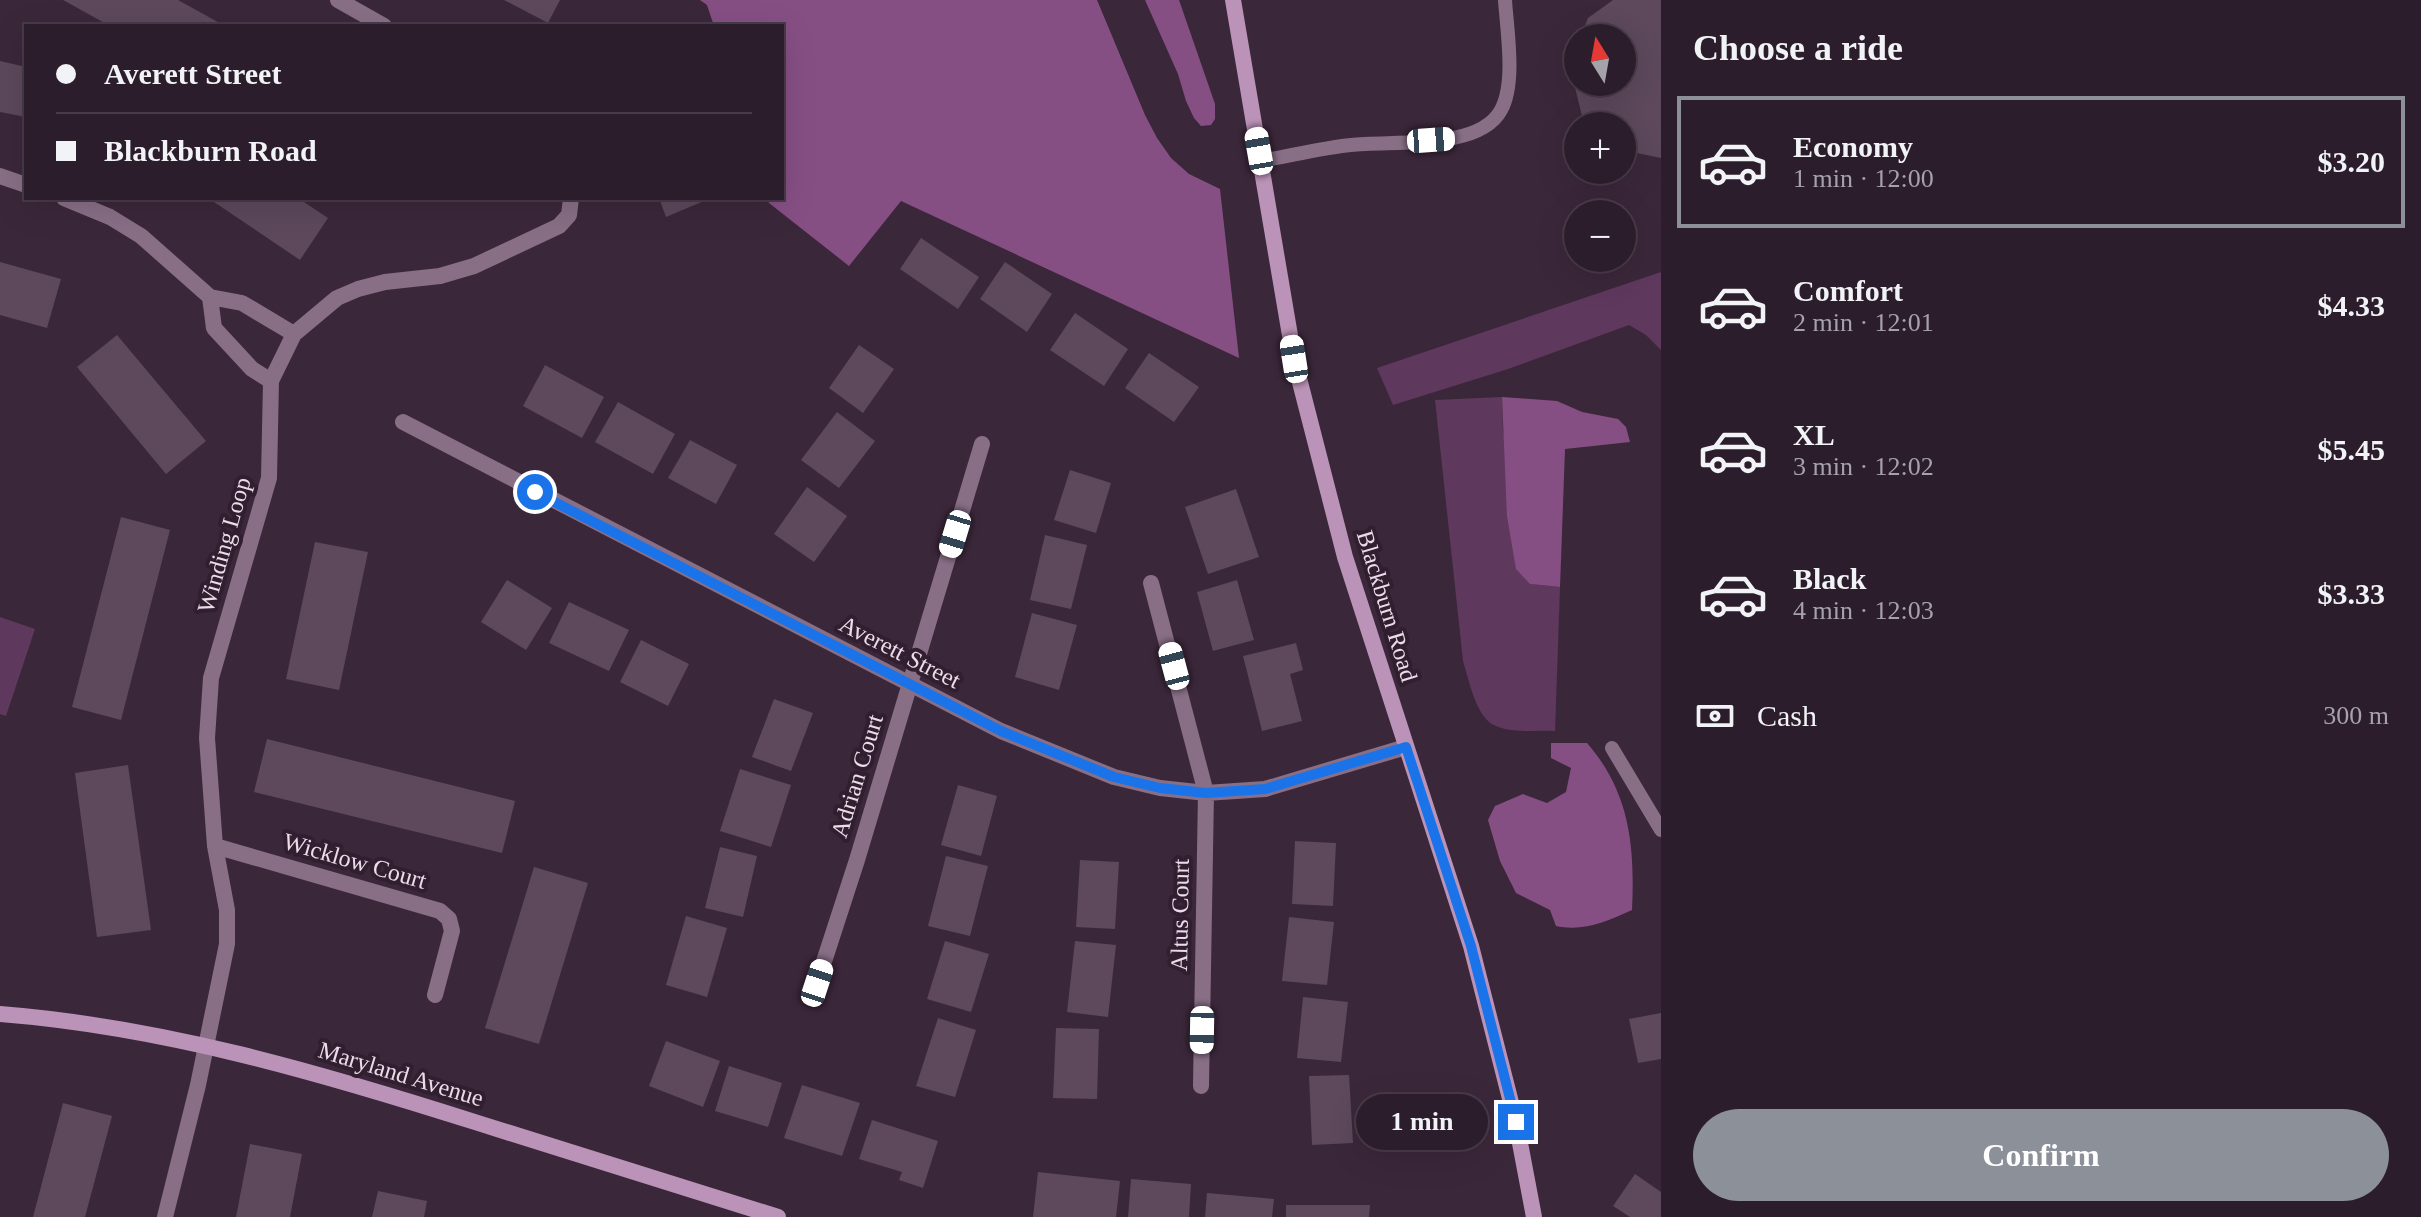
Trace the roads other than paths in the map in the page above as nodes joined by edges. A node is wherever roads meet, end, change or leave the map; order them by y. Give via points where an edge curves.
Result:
1 (338, 0) edge
2 (1233, 0) edge
3 (1505, 0) edge
4 (380, 24) edge
5 (1260, 161) junction
6 (0, 176) edge
7 (24, 184) edge
8 (69, 200) edge
9 (571, 200) edge
10 (210, 297) junction
11 (294, 334) junction
12 (271, 381) junction
13 (403, 422) dead end
14 (982, 444) dead end
15 (1151, 583) dead end
16 (910, 684) junction
17 (1406, 747) junction
18 (1612, 748) dead end
19 (1206, 793) junction
20 (1661, 830) edge
21 (215, 846) junction
22 (817, 983) dead end
23 (435, 995) dead end
24 (0, 1014) edge
25 (206, 1045) junction
26 (1201, 1086) dead end
27 (165, 1217) edge
28 (778, 1217) edge
29 (1534, 1217) edge

1 - 4 street
2 - 5 street, Blackburn Road
3 - 5 lane via 1507,96 1488,124 1455,138 1349,145
5 - 17 street, Blackburn Road via 1294,359 1345,557
6 - 7 street
8 - 10 street via 141,236
9 - 11 street, Winding Loop via 569,215 559,226 474,266 358,289 337,298
10 - 11 street via 242,303
10 - 12 street via 214,328 252,369
11 - 12 street, Winding Loop
12 - 21 street, Winding Loop via 269,478 211,678 207,738
13 - 16 street, Averett Street
14 - 16 street, Adrian Court
15 - 19 street, Altus Court
16 - 19 street, Averett Street via 1001,731 1114,777
16 - 22 street, Adrian Court
17 - 19 street, Averett Street via 1265,789
17 - 29 street, Blackburn Road via 1471,946
18 - 20 lane
19 - 26 street, Altus Court
21 - 23 street, Wicklow Court via 440,911 452,931
21 - 25 street, Winding Loop via 227,910 227,944
24 - 25 street, Maryland Avenue
25 - 27 street, Winding Loop
25 - 28 street, Maryland Avenue via 367,1087

